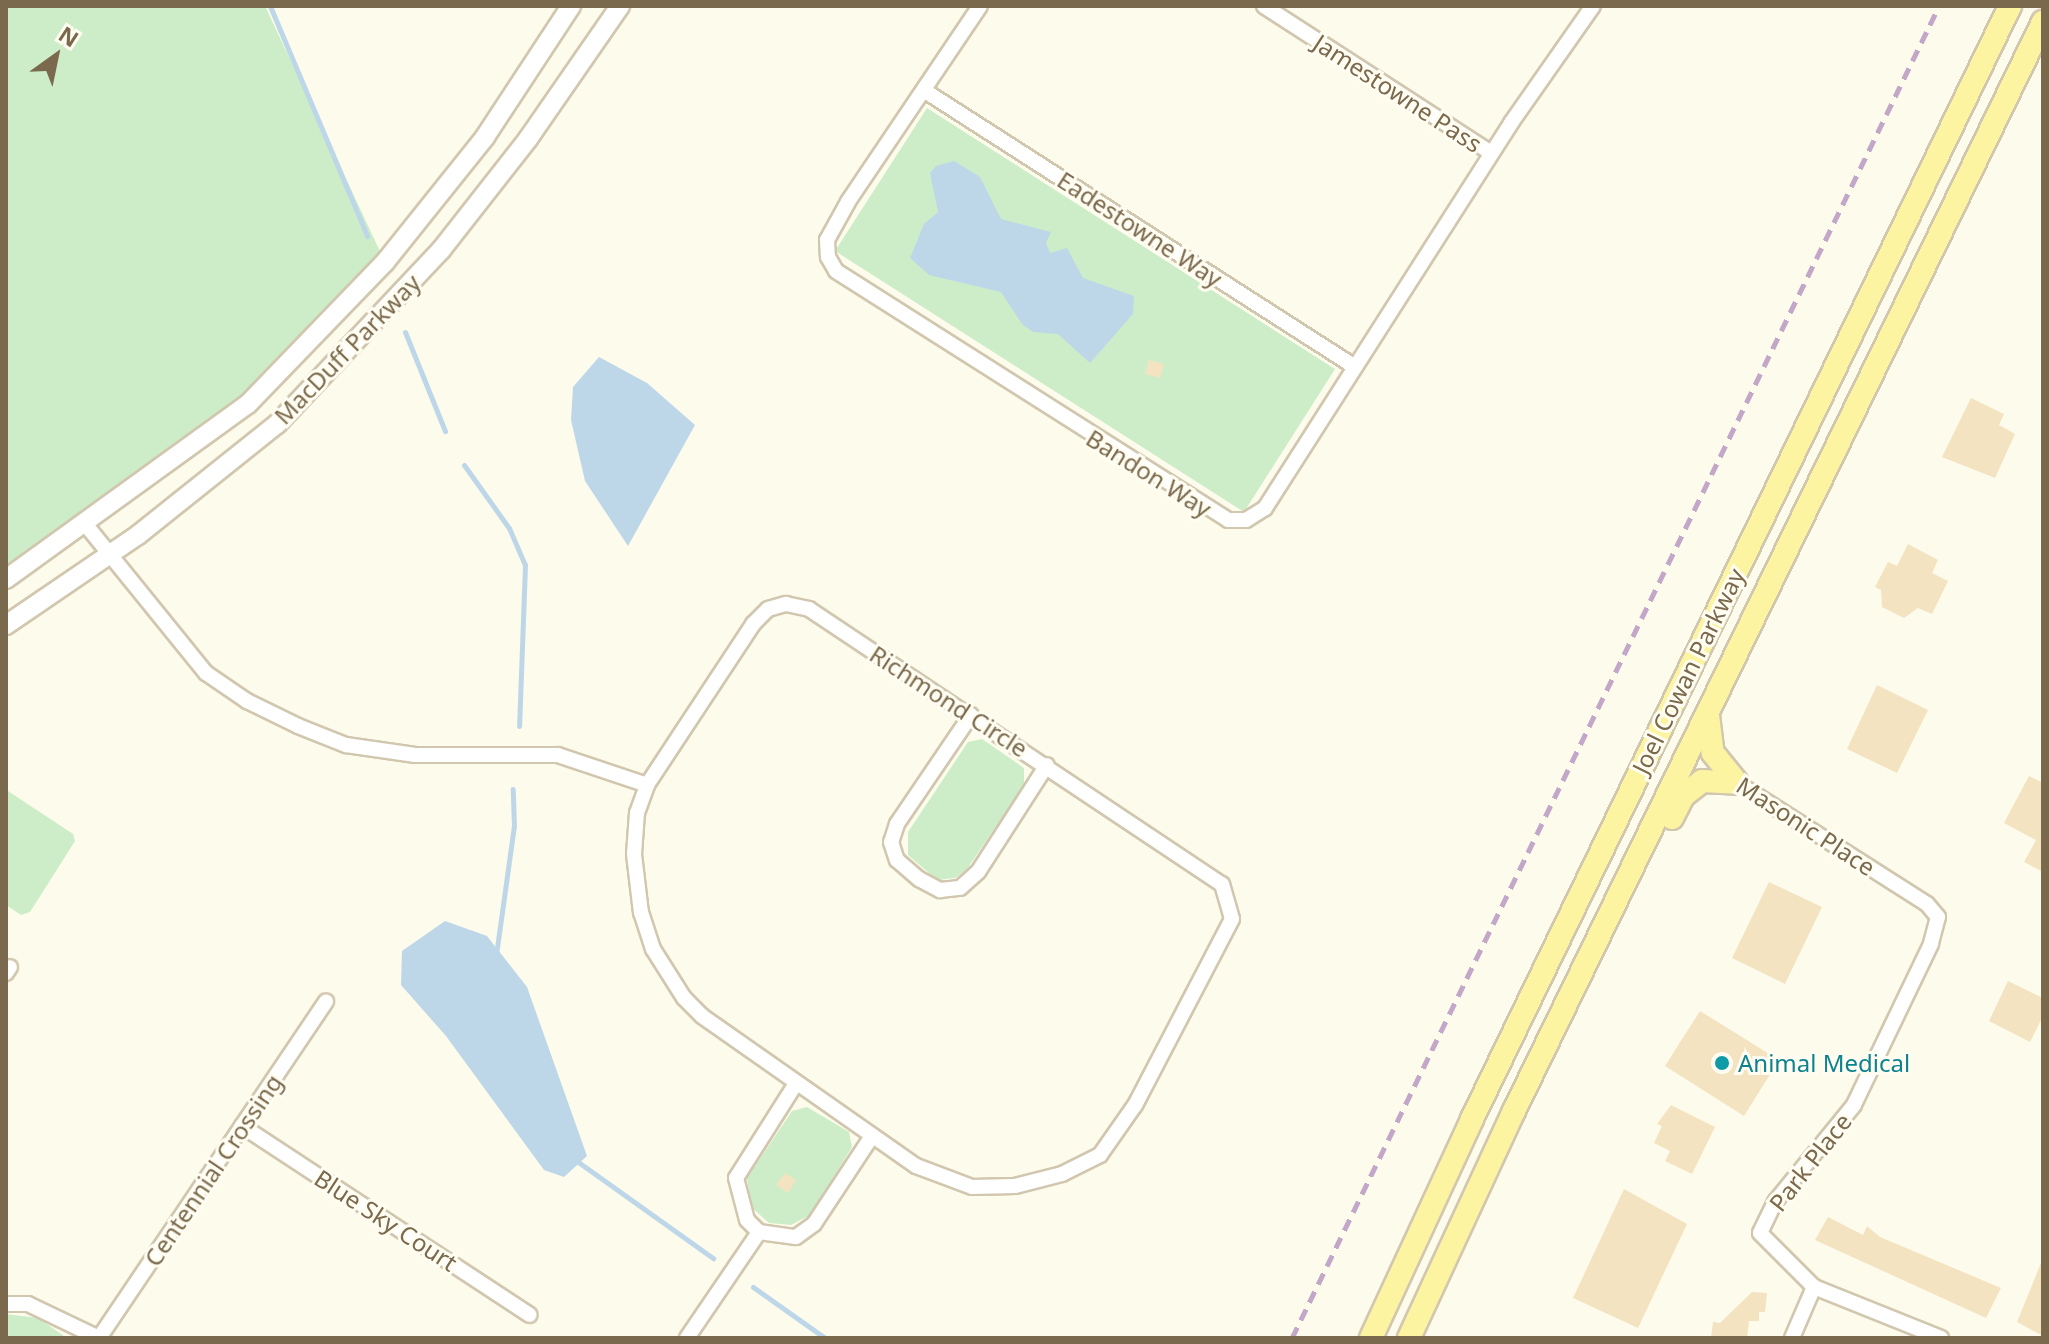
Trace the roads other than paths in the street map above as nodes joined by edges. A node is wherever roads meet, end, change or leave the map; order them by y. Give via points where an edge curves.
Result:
1 (571, 6) edge
2 (620, 6) edge
3 (980, 6) edge
4 (1264, 6) edge
5 (1593, 6) edge
6 (2010, 6) edge
7 (1281, 11) edge
8 (2043, 22) edge
9 (925, 91) junction
10 (1491, 153) junction
11 (1355, 367) junction
12 (86, 525) junction
13 (110, 554) junction
14 (6, 579) edge
15 (6, 625) edge
16 (1707, 713) junction
17 (971, 715) junction
18 (1047, 765) junction
19 (1737, 783) junction
20 (647, 785) junction
21 (1938, 917) joint
22 (1589, 955) junction
23 (326, 1001) dead end
24 (795, 1085) junction
25 (242, 1126) junction
26 (872, 1136) junction
27 (759, 1232) junction
28 (1814, 1287) junction
29 (6, 1304) edge
30 (530, 1315) dead end
31 (99, 1338) edge
32 (687, 1338) edge
33 (1371, 1338) edge
34 (1409, 1338) edge
35 (1792, 1338) edge
36 (1941, 1338) edge

1 - 12 street, MacDuff Parkway via 485,137 385,262 248,404
2 - 13 street, MacDuff Parkway via 528,139 441,250 362,338 277,424
3 - 9 street, Bandon Way
4 - 7 street, Jamestowne Pass
5 - 10 street, Bandon Way
6 - 33 main road, Joel Cowan Parkway
7 - 10 street, Jamestowne Pass
8 - 16 main road, Joel Cowan Parkway
9 - 11 street, Eadestowne Way
9 - 11 street, Bandon Way via 827,240 836,271 1212,515 1228,520 1258,515
10 - 11 street, Bandon Way
12 - 13 street
12 - 14 street, MacDuff Parkway
13 - 15 street, MacDuff Parkway
13 - 20 street via 169,634 206,673 298,726 346,745 415,755 558,755
16 - 19 main road, Masonic Place via 1713,753
16 - 22 main road, Joel Cowan Parkway
17 - 18 street, Richmond Circle
17 - 18 street via 897,824 891,842 897,860 919,879 940,890 960,888 978,872
17 - 20 street, Richmond Circle via 809,609 786,604 768,609 753,624
18 - 26 street, Richmond Circle via 1207,869 1227,893 1232,919 1135,1105 1100,1155 1062,1174 1015,1186 972,1187 916,1166
19 - 21 street, Masonic Place via 1927,904
19 - 22 main road via 1702,781 1683,796 1619,920
20 - 24 street, Richmond Circle via 637,813 634,854 641,913 653,949 702,1016
21 - 28 street, Park Place via 1931,944 1854,1105 1775,1202 1760,1233
22 - 34 main road, Joel Cowan Parkway
23 - 25 street, Centennial Crossing
24 - 26 street, Richmond Circle
24 - 27 street via 740,1163 736,1178 747,1220
25 - 30 street, Blue Sky Court
25 - 31 street, Centennial Crossing
26 - 27 street via 814,1224 796,1237 779,1239
27 - 32 street
28 - 35 street
28 - 36 street
29 - 31 street via 28,1304

